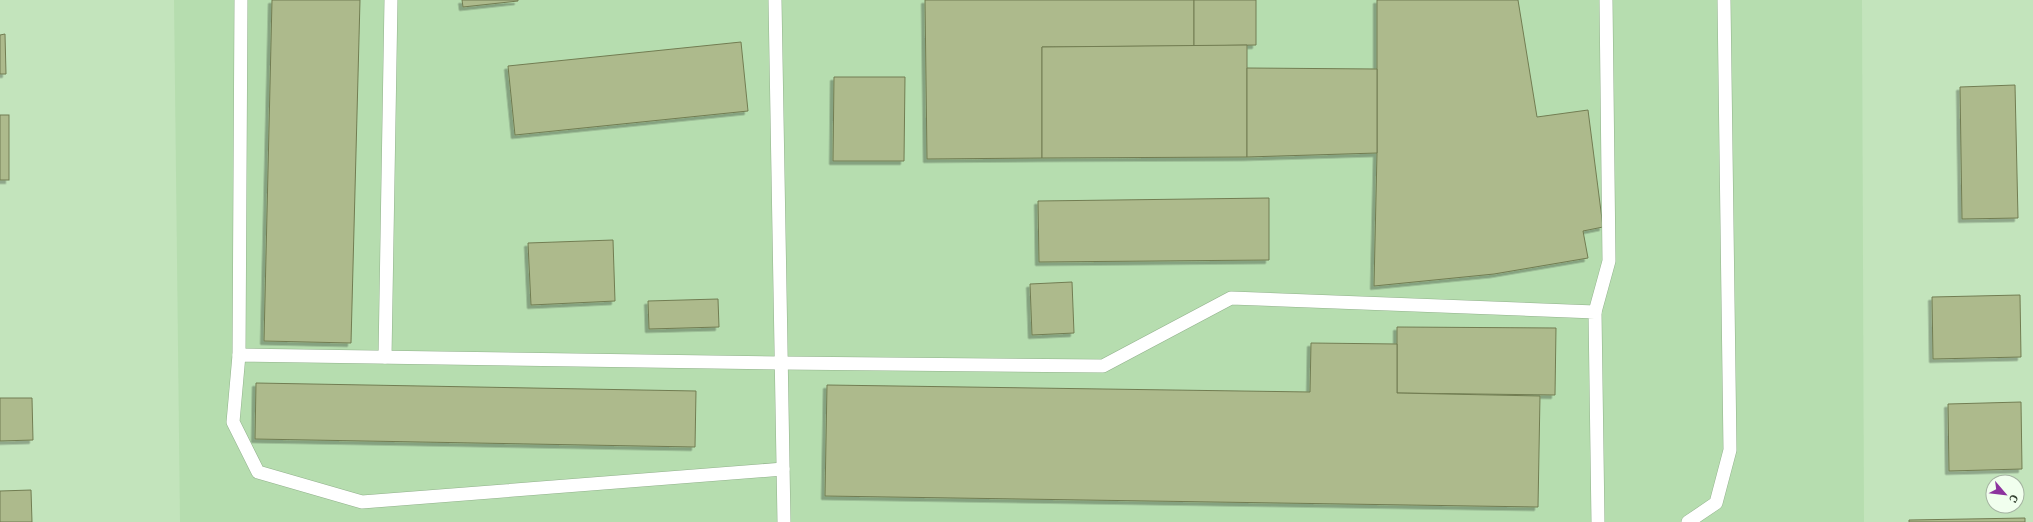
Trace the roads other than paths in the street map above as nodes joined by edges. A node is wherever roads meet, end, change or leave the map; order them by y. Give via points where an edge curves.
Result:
1 (241, 0) edge
2 (391, 0) edge
3 (775, 0) edge
4 (1606, 0) edge
5 (1724, 0) edge
6 (1595, 312) junction
7 (239, 355) junction
8 (385, 357) junction
9 (781, 363) junction
10 (783, 469) junction
11 (784, 522) edge
12 (1598, 522) edge
13 (1688, 522) edge

1 - 7 lane
2 - 8 lane
3 - 9 lane
4 - 6 lane via 1609,261
5 - 13 lane via 1730,450 1716,503
6 - 9 lane via 1230,298 1103,366
6 - 12 lane
7 - 8 lane
7 - 10 lane via 234,422 258,472 362,502
8 - 9 lane
9 - 10 lane
10 - 11 lane

